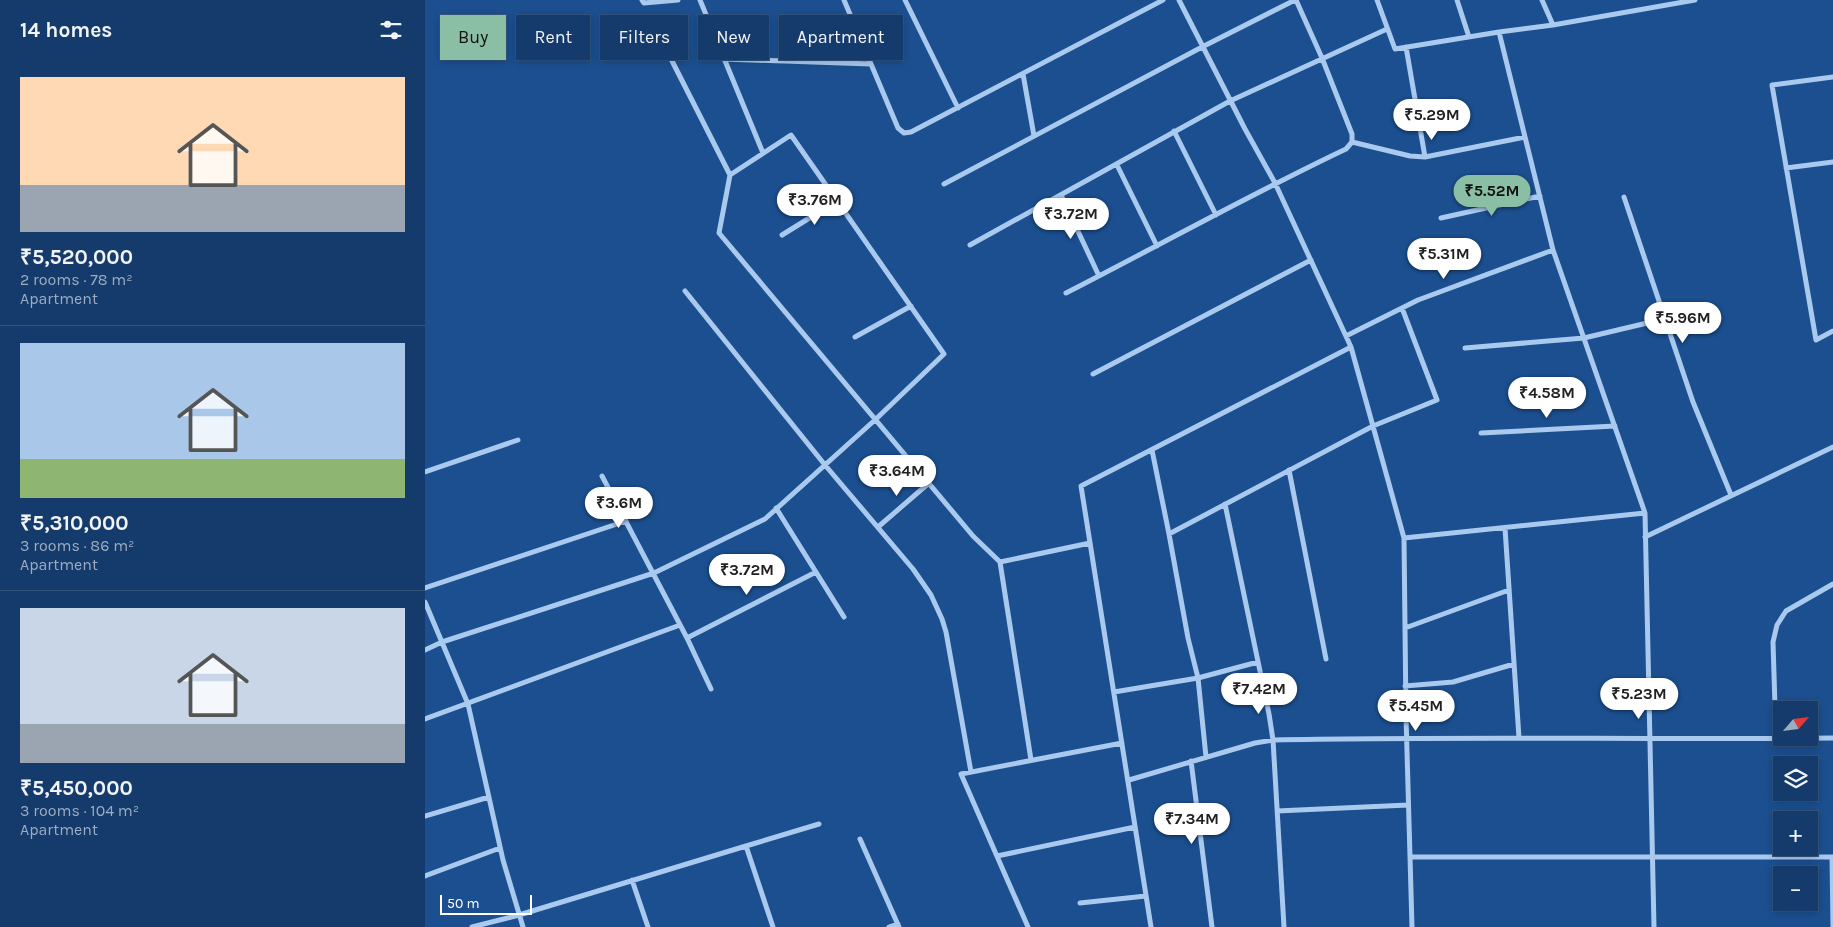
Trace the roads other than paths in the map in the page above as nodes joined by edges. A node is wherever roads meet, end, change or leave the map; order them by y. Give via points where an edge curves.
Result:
1 (642, 0) edge
2 (678, 0) edge
3 (700, 0) edge
4 (844, 0) edge
5 (905, 0) edge
6 (1163, 0) edge
7 (1179, 0) edge
8 (1295, 0) edge
9 (1377, 0) edge
10 (1457, 0) edge
11 (1542, 0) edge
12 (1695, 0) edge
13 (1664, 3) edge
14 (706, 15) edge
15 (1553, 25) junction
16 (1387, 29) junction
17 (1499, 32) junction
18 (1469, 37) junction
19 (1204, 46) junction
20 (1406, 47) junction
21 (1322, 58) junction
22 (672, 60) edge
23 (724, 60) edge
24 (769, 60) edge
25 (871, 64) junction
26 (1023, 74) junction
27 (1833, 77) edge
28 (1231, 101) junction
29 (958, 108) junction
30 (1174, 131) junction
31 (1034, 136) junction
32 (1525, 137) junction
33 (1352, 142) junction
34 (763, 154) junction
35 (1425, 157) junction
36 (1833, 162) edge
37 (1117, 165) junction
38 (1786, 168) junction
39 (730, 175) junction
40 (1275, 183) junction
41 (944, 184) dead end
42 (1061, 195) junction
43 (1540, 196) junction
44 (1624, 197) dead end
45 (837, 201) junction
46 (1216, 216) junction
47 (1441, 218) dead end
48 (782, 235) dead end
49 (970, 245) dead end
50 (1157, 246) junction
51 (1553, 250) junction
52 (1311, 260) junction
53 (1099, 276) junction
54 (685, 291) dead end
55 (1067, 293) dead end
56 (911, 306) junction
57 (1402, 308) junction
58 (1664, 318) junction
59 (1833, 331) edge
60 (1346, 336) junction
61 (855, 337) dead end
62 (1584, 338) junction
63 (1351, 347) junction
64 (1465, 348) dead end
65 (1093, 374) dead end
66 (876, 419) junction
67 (1373, 426) junction
68 (1615, 426) junction
69 (1481, 433) dead end
70 (517, 440) dead end
71 (1833, 447) edge
72 (1152, 450) junction
73 (825, 465) junction
74 (1289, 470) junction
75 (425, 472) edge
76 (602, 476) dead end
77 (929, 483) junction
78 (1731, 495) junction
79 (1225, 504) junction
80 (776, 508) junction
81 (1645, 513) junction
82 (626, 521) junction
83 (878, 527) junction
84 (1505, 528) junction
85 (1169, 534) junction
86 (1645, 537) junction
87 (1404, 538) junction
88 (1090, 543) junction
89 (1000, 562) junction
90 (816, 572) junction
91 (653, 573) junction
92 (1833, 584) edge
93 (425, 588) edge
94 (1509, 590) junction
95 (425, 602) edge
96 (844, 617) dead end
97 (680, 625) junction
98 (1405, 628) junction
99 (687, 638) junction
100 (442, 642) junction
101 (425, 650) edge
102 (1327, 659) dead end
103 (1258, 662) junction
104 (1514, 664) junction
105 (1198, 678) junction
106 (1405, 686) junction
107 (711, 689) dead end
108 (1114, 692) junction
109 (1775, 701) edge
110 (468, 704) junction
111 (425, 719) edge
112 (1406, 737) junction
113 (1519, 738) junction
114 (1818, 738) edge
115 (1833, 738) edge
116 (1773, 739) edge
117 (1273, 740) junction
118 (1650, 740) junction
119 (1122, 743) junction
120 (1206, 757) junction
121 (1031, 760) junction
122 (1191, 761) junction
123 (971, 772) junction
124 (1129, 780) junction
125 (489, 797) junction
126 (1408, 805) junction
127 (1277, 811) junction
128 (425, 816) edge
129 (819, 824) dead end
130 (1135, 827) junction
131 (860, 839) dead end
132 (746, 846) junction
133 (501, 848) junction
134 (997, 856) junction
135 (1410, 857) junction
136 (1652, 857) junction
137 (1832, 857) edge
138 (425, 876) edge
139 (632, 880) junction
140 (1146, 896) junction
141 (1081, 903) dead end
142 (519, 915) junction
143 (898, 926) edge
144 (472, 927) edge
145 (523, 927) edge
146 (648, 927) edge
147 (773, 927) edge
148 (889, 927) edge
149 (1028, 927) edge
150 (1151, 927) edge
151 (1212, 927) edge
152 (1283, 927) edge
153 (1412, 927) edge
154 (1653, 927) edge
155 (1833, 927) edge

1 - 2 street via 644,4
3 - 14 street
4 - 25 street
5 - 29 street
6 - 26 street
7 - 19 street
8 - 19 street
8 - 21 street
9 - 16 street
10 - 18 street
11 - 15 street
12 - 13 street
13 - 15 street
15 - 17 street
16 - 20 street via 1395,49
16 - 21 street
17 - 18 street
17 - 32 street
18 - 20 street
19 - 28 street
19 - 31 street
20 - 35 street
21 - 28 street
21 - 33 street via 1352,134
22 - 39 street
23 - 34 street
24 - 25 street
25 - 29 street via 904,133
26 - 29 street
26 - 31 street
27 - 38 street via 1772,85
28 - 30 street
28 - 40 street
30 - 37 street
30 - 46 street
31 - 41 street
32 - 35 street
32 - 43 street
33 - 35 street
33 - 40 street via 1346,149
34 - 39 street
34 - 45 street via 791,135
36 - 38 street
37 - 42 street
37 - 50 street
38 - 59 street via 1816,340
39 - 66 street via 719,233
40 - 46 street
40 - 52 street
42 - 49 street
42 - 53 street
43 - 47 street
43 - 51 street
44 - 58 street
45 - 48 street
45 - 56 street
46 - 50 street
50 - 53 street
51 - 57 street
51 - 62 street
52 - 60 street
52 - 65 street
53 - 55 street
54 - 73 street
56 - 61 street
56 - 66 street via 944,354
57 - 60 street
57 - 67 street via 1437,400
58 - 62 street
58 - 78 street via 1697,413
60 - 63 street
62 - 64 street
62 - 68 street
63 - 67 street
63 - 72 street
66 - 73 street
66 - 77 street
67 - 74 street
67 - 87 street
68 - 69 street
68 - 81 street
70 - 75 street
71 - 78 street
72 - 85 street
72 - 88 street via 1081,486
73 - 80 street
73 - 83 street
74 - 79 street
74 - 102 street
76 - 82 street
77 - 83 street
77 - 89 street via 973,536
78 - 86 street
79 - 85 street
79 - 103 street
80 - 90 street
80 - 91 street via 765,518
81 - 84 street
81 - 86 street
82 - 91 street
82 - 93 street
83 - 123 street via 923,583 942,619
84 - 87 street
84 - 94 street
85 - 105 street
86 - 118 street
87 - 98 street
88 - 89 street
88 - 108 street
89 - 121 street
90 - 96 street
90 - 99 street
91 - 97 street
91 - 100 street
92 - 109 street via 1786,611 1777,625 1773,642
94 - 98 street
94 - 104 street
95 - 100 street
97 - 99 street
97 - 110 street
98 - 106 street
99 - 107 street
100 - 101 street
100 - 110 street
103 - 105 street
103 - 117 street
104 - 106 street via 1453,682
104 - 113 street
105 - 108 street
105 - 120 street
106 - 112 street
108 - 119 street
110 - 111 street
110 - 125 street
112 - 113 street
112 - 117 street
112 - 126 street
113 - 118 street
114 - 115 street
116 - 118 street
117 - 120 street
117 - 127 street
118 - 136 street
119 - 121 street
119 - 124 street
120 - 122 street
121 - 123 street
122 - 124 street
122 - 151 street
123 - 134 street via 961,774
124 - 130 street
125 - 128 street
125 - 133 street
126 - 127 street
126 - 135 street
127 - 152 street
129 - 132 street
130 - 134 street
130 - 140 street
131 - 143 street
132 - 139 street
132 - 147 street
133 - 138 street
133 - 142 street
134 - 149 street
135 - 136 street
135 - 153 street
136 - 137 street
136 - 154 street
137 - 155 street
139 - 142 street
139 - 146 street
140 - 141 street
140 - 150 street
142 - 144 street
142 - 145 street
143 - 148 street

